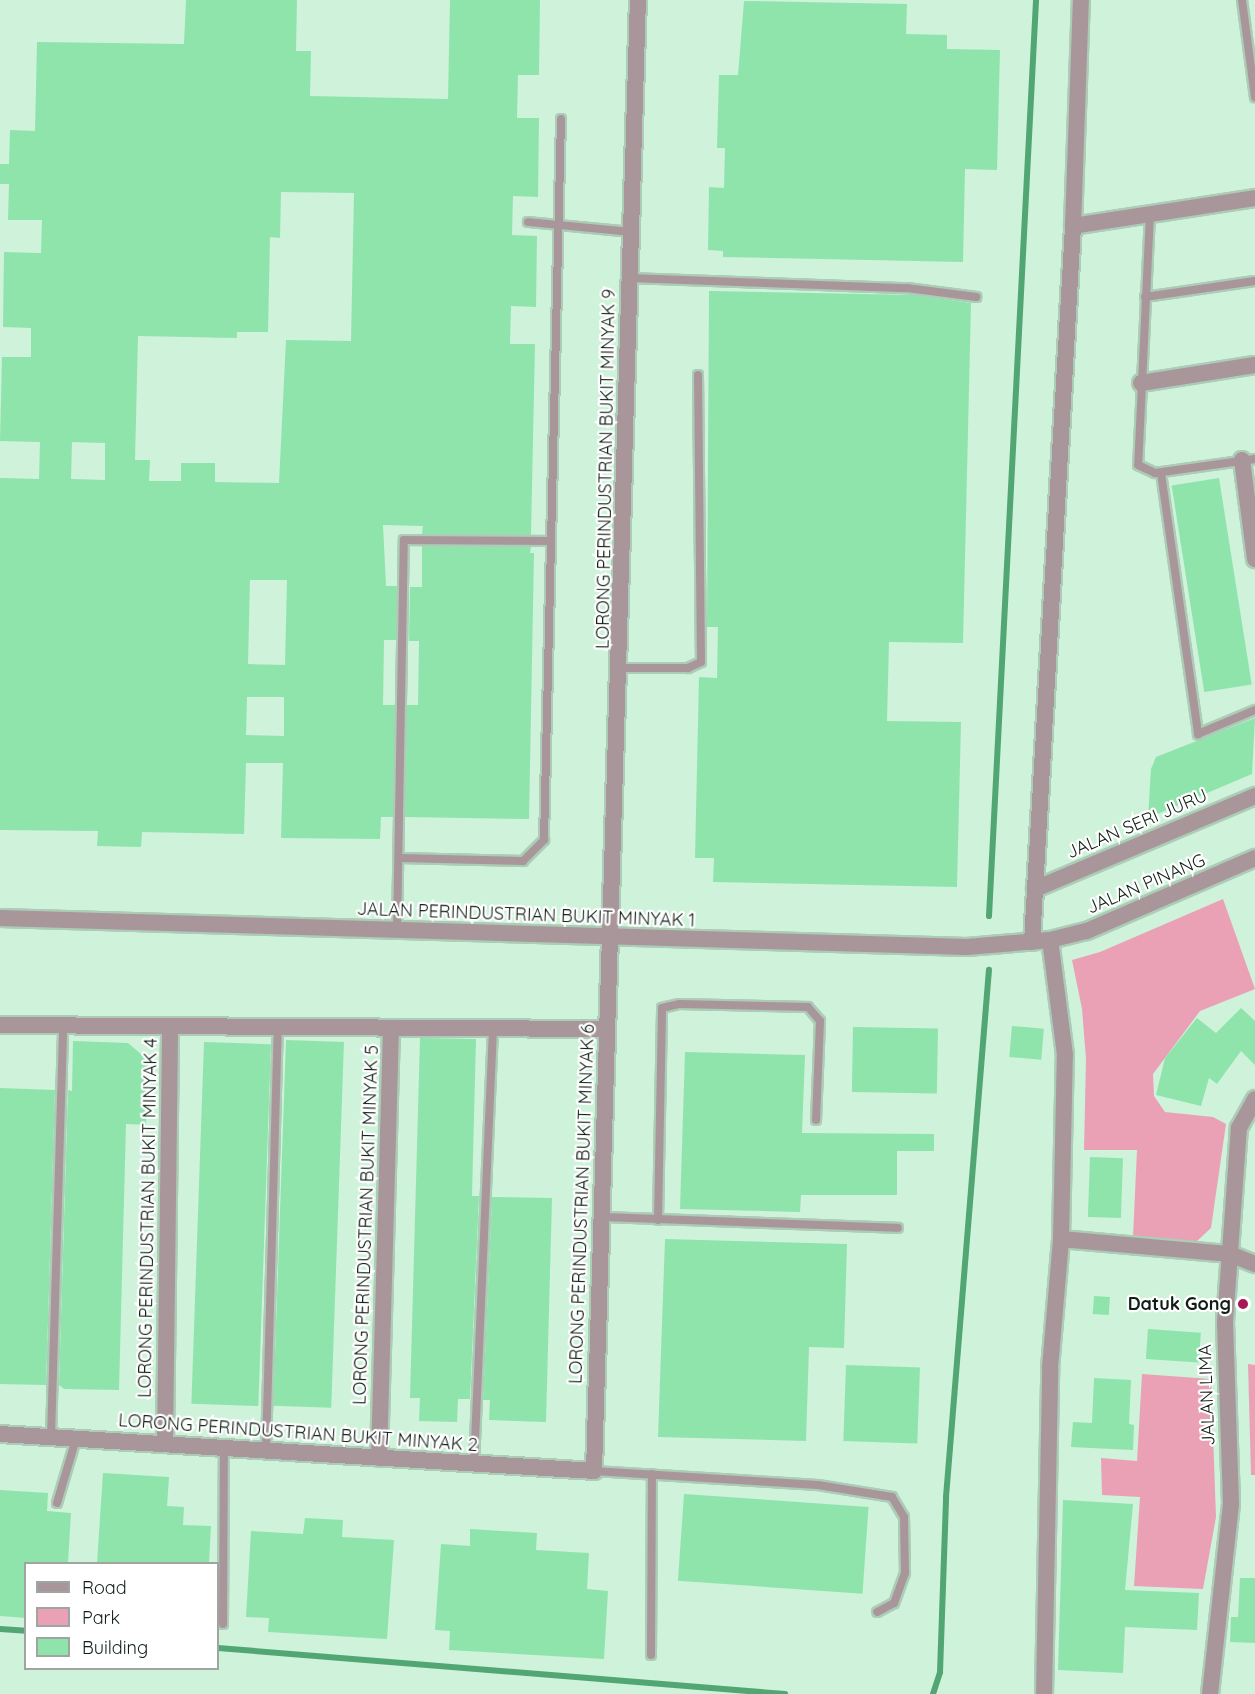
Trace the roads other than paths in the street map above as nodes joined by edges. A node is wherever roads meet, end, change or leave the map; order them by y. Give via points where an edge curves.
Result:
1 (638, 0) edge
2 (1081, 0) edge
3 (1242, 0) edge
4 (1255, 97) edge
5 (561, 119) dead end
6 (1255, 198) edge
7 (1150, 214) junction
8 (528, 222) dead end
9 (1073, 226) junction
10 (558, 228) junction
11 (631, 232) junction
12 (630, 278) junction
13 (1255, 281) edge
14 (976, 297) dead end
15 (1145, 297) junction
16 (1255, 365) edge
17 (698, 375) dead end
18 (1141, 383) junction
19 (1248, 460) edge
20 (1161, 473) junction
21 (548, 541) junction
22 (1255, 559) edge
23 (621, 668) junction
24 (1255, 710) edge
25 (1255, 796) edge
26 (399, 858) junction
27 (1255, 858) edge
28 (1035, 889) junction
29 (0, 918) edge
30 (397, 931) junction
31 (608, 938) junction
32 (1050, 940) junction
33 (1032, 942) junction
34 (0, 1025) edge
35 (63, 1027) junction
36 (170, 1029) junction
37 (278, 1029) junction
38 (391, 1029) junction
39 (493, 1029) junction
40 (606, 1029) junction
41 (1255, 1099) edge
42 (816, 1120) dead end
43 (601, 1217) junction
44 (658, 1220) junction
45 (898, 1228) dead end
46 (1060, 1239) junction
47 (1230, 1254) junction
48 (1255, 1264) edge
49 (0, 1434) edge
50 (51, 1437) junction
51 (76, 1438) junction
52 (165, 1444) junction
53 (224, 1448) junction
54 (266, 1450) junction
55 (379, 1458) junction
56 (474, 1464) junction
57 (594, 1471) junction
58 (651, 1474) junction
59 (57, 1503) dead end
60 (877, 1612) dead end
61 (223, 1624) dead end
62 (651, 1655) dead end
63 (1044, 1694) edge
64 (1210, 1694) edge

1 - 11 street, LORONG PERINDUSTRIAN BUKIT MINYAK 9
2 - 9 street
3 - 4 lane
5 - 10 lane
6 - 7 street
7 - 9 street
7 - 15 lane
8 - 10 lane
9 - 28 street
10 - 11 lane
10 - 21 lane
11 - 12 street, LORONG PERINDUSTRIAN BUKIT MINYAK 9
12 - 14 lane via 907,288
12 - 23 street, LORONG PERINDUSTRIAN BUKIT MINYAK 9
13 - 15 lane
15 - 18 lane
16 - 18 street
17 - 23 lane via 701,662 688,668
18 - 20 lane via 1138,465
19 - 20 lane
19 - 22 street
20 - 24 lane via 1198,734
21 - 26 lane via 544,840 524,861
21 - 26 lane via 404,540
23 - 31 street, LORONG PERINDUSTRIAN BUKIT MINYAK 9
25 - 28 street, JALAN SERI JURU
26 - 30 lane
27 - 32 street, JALAN PINANG via 1087,931
28 - 33 street
29 - 30 street, JALAN PERINDUSTRIAN BUKIT MINYAK 1
30 - 31 street, JALAN PERINDUSTRIAN BUKIT MINYAK 1
31 - 33 street, JALAN PERINDUSTRIAN BUKIT MINYAK 1 via 967,947
31 - 40 street, LORONG PERINDUSTRIAN BUKIT MINYAK 6
32 - 33 street, JALAN PERINDUSTRIAN BUKIT MINYAK 1
32 - 46 street via 1065,1055
34 - 35 street
35 - 36 street
35 - 50 lane
36 - 37 street
36 - 52 street, LORONG PERINDUSTRIAN BUKIT MINYAK 4
37 - 38 street
37 - 54 lane
38 - 39 street
38 - 55 street, LORONG PERINDUSTRIAN BUKIT MINYAK 5
39 - 40 street
39 - 56 lane
40 - 43 street, LORONG PERINDUSTRIAN BUKIT MINYAK 6
41 - 47 street, JALAN LIMA via 1239,1128
42 - 44 lane via 820,1021 808,1007 680,1004 662,1008
43 - 44 lane
43 - 57 street, LORONG PERINDUSTRIAN BUKIT MINYAK 6
44 - 45 lane
46 - 47 street
46 - 63 street via 1050,1368
47 - 48 street
47 - 64 street, JALAN LIMA via 1225,1322 1231,1503
49 - 50 street, LORONG PERINDUSTRIAN BUKIT MINYAK 2
50 - 51 street, LORONG PERINDUSTRIAN BUKIT MINYAK 2
51 - 52 street, LORONG PERINDUSTRIAN BUKIT MINYAK 2
51 - 59 lane
52 - 53 street, LORONG PERINDUSTRIAN BUKIT MINYAK 2
53 - 54 street, LORONG PERINDUSTRIAN BUKIT MINYAK 2
53 - 61 lane
54 - 55 street, LORONG PERINDUSTRIAN BUKIT MINYAK 2
55 - 56 street, LORONG PERINDUSTRIAN BUKIT MINYAK 2
56 - 57 street, LORONG PERINDUSTRIAN BUKIT MINYAK 2
57 - 58 lane
58 - 60 lane via 818,1485 892,1497 904,1517 905,1573 894,1603
58 - 62 lane

